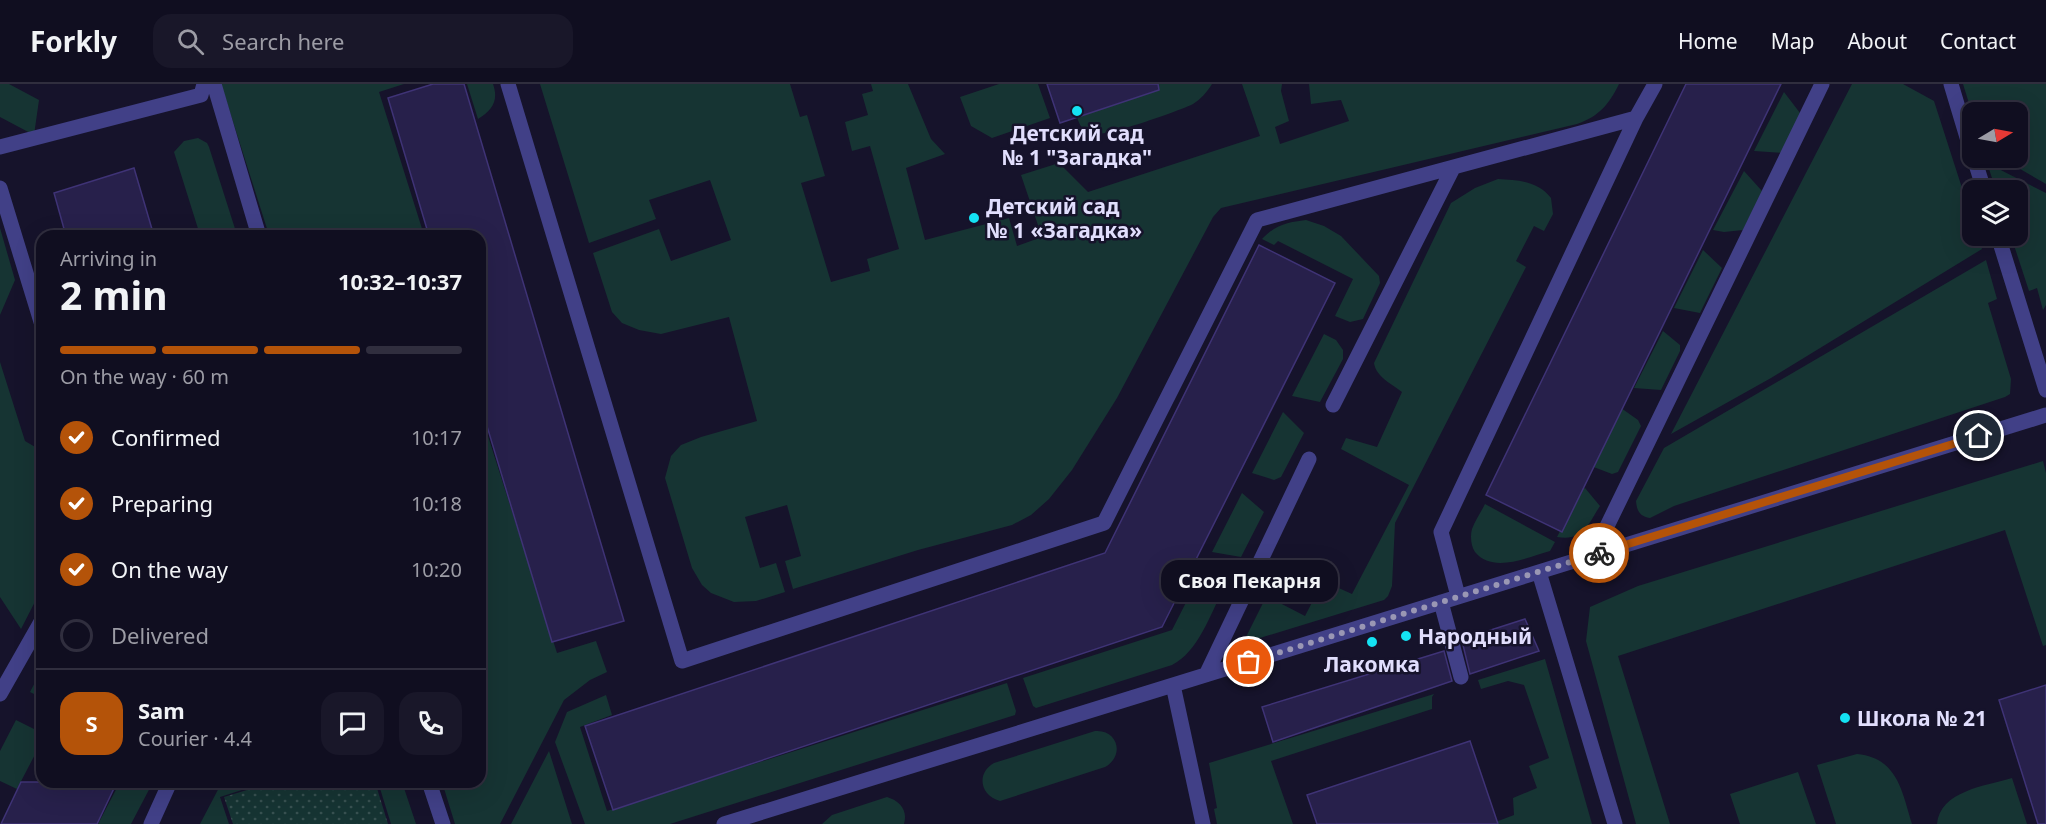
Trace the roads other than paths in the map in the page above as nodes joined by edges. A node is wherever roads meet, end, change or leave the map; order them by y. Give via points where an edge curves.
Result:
1 (204, 84) edge
2 (214, 84) edge
3 (508, 84) edge
4 (1655, 84) edge
5 (1822, 84) edge
6 (1951, 84) edge
7 (1636, 118) junction
8 (1962, 120) edge
9 (0, 147) edge
10 (1453, 168) junction
11 (0, 188) edge
12 (257, 230) edge
13 (2001, 246) edge
14 (36, 305) edge
15 (2046, 390) edge
16 (1334, 405) dead end
17 (2046, 415) edge
18 (1309, 459) dead end
19 (1593, 555) junction
20 (1539, 572) junction
21 (1458, 597) junction
22 (1441, 602) junction
23 (36, 631) edge
24 (1206, 675) junction
25 (1461, 677) dead end
26 (1173, 685) junction
27 (0, 694) edge
28 (167, 788) edge
29 (431, 788) edge
30 (151, 824) edge
31 (443, 824) edge
32 (724, 824) edge
33 (1203, 824) edge
34 (1615, 824) edge

1 - 9 lane via 201,95
2 - 12 lane
3 - 10 lane via 682,661 1104,523 1257,220
4 - 7 lane
5 - 19 lane
6 - 8 lane
7 - 10 lane
7 - 21 lane via 1441,532
10 - 16 lane
11 - 14 lane
13 - 15 lane
17 - 19 lane
18 - 24 lane
19 - 20 lane
20 - 21 lane
20 - 34 lane
21 - 22 lane
22 - 24 lane
22 - 25 lane
23 - 27 lane
24 - 26 lane
26 - 32 lane
26 - 33 lane
28 - 30 lane
29 - 31 lane

